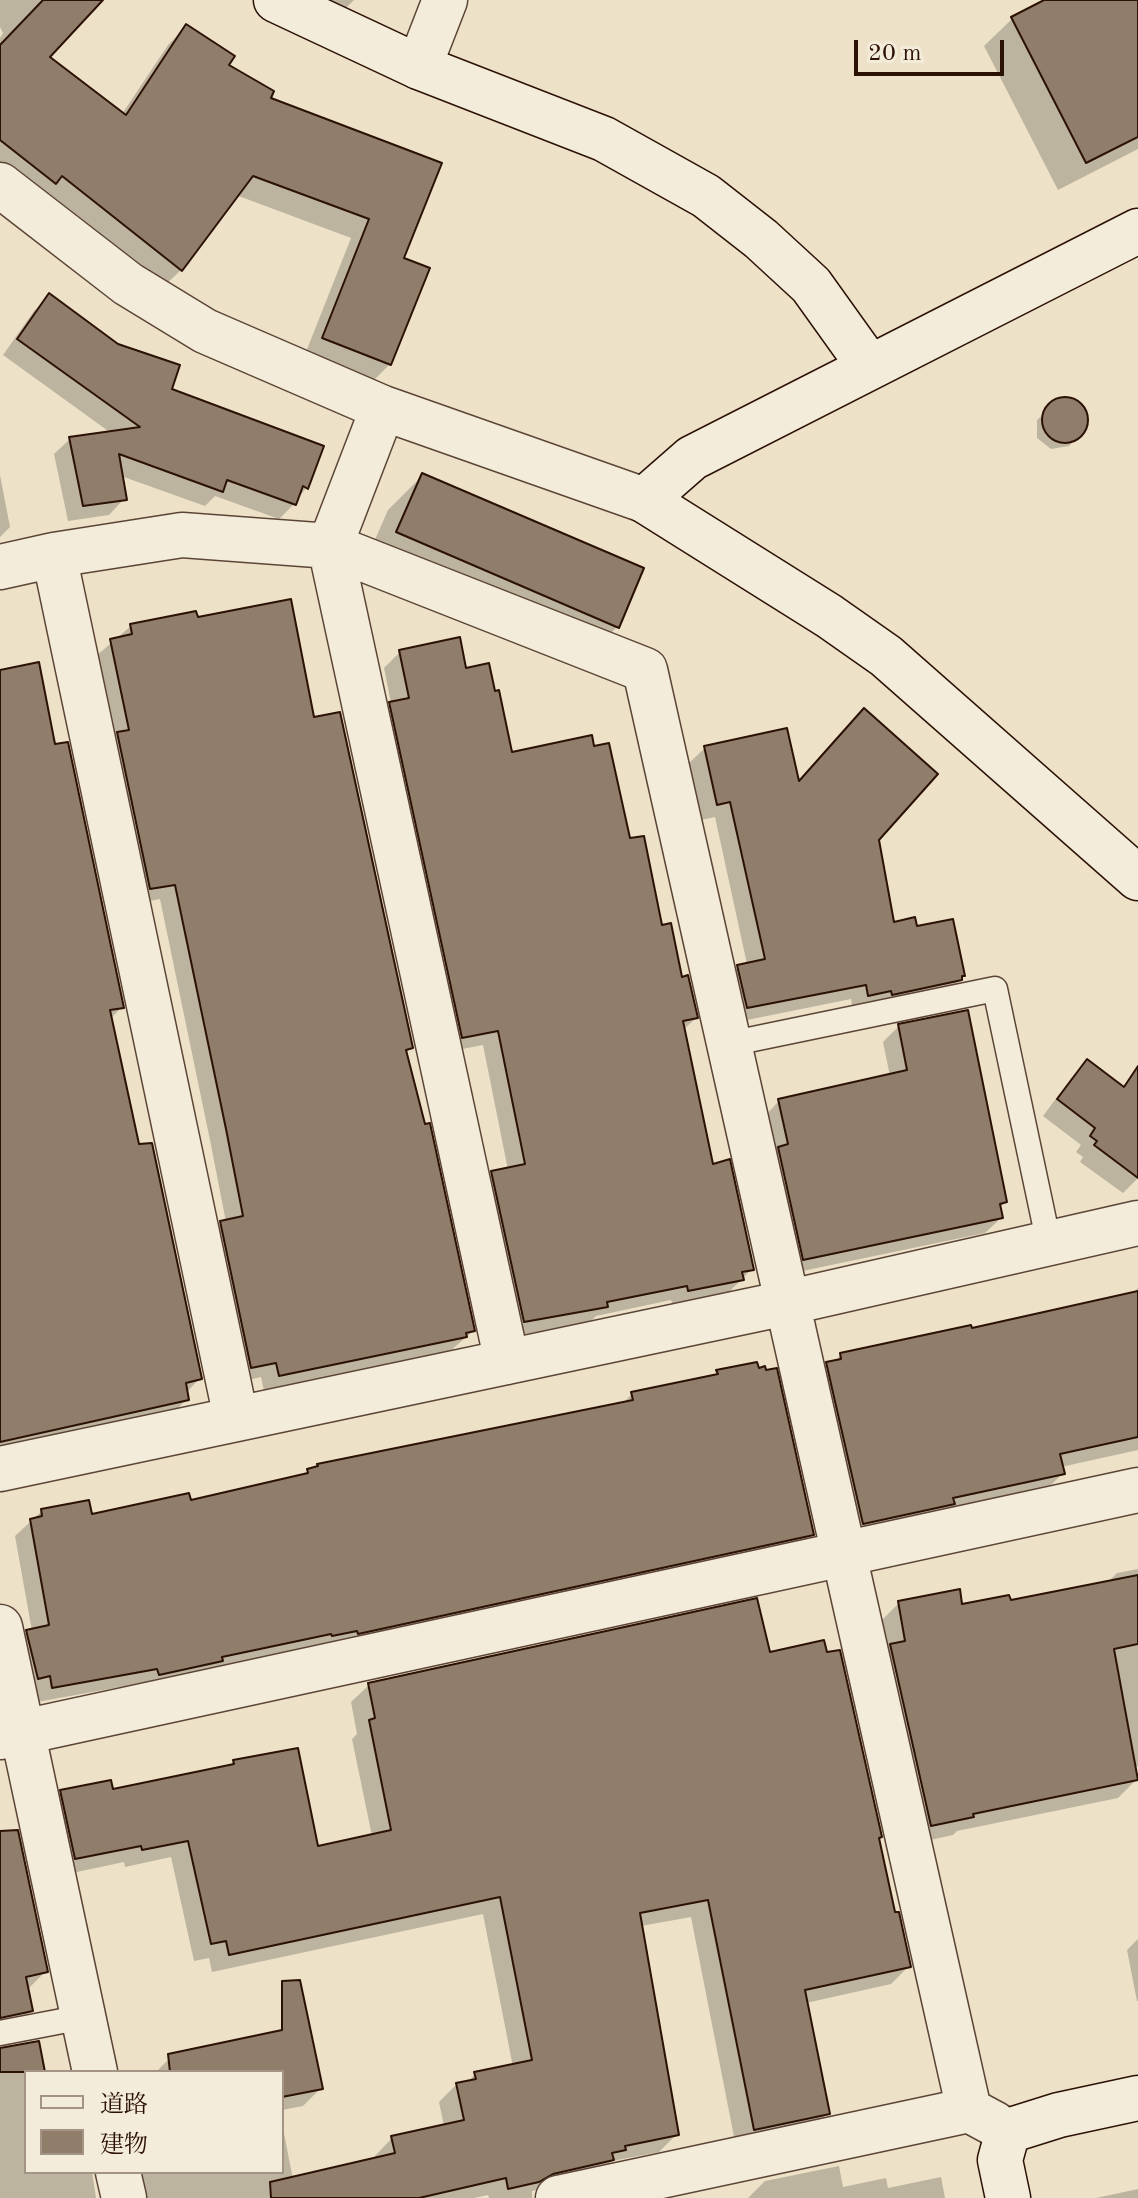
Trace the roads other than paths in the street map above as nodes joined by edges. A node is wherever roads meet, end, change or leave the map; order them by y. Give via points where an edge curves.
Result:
1 (276, 0) edge
2 (445, 0) edge
3 (419, 67) junction
4 (0, 185) edge
5 (1138, 231) edge
6 (869, 366) junction
7 (383, 408) junction
8 (644, 500) junction
9 (330, 546) junction
10 (54, 555) junction
11 (0, 567) edge
12 (1138, 878) edge
13 (729, 1044) junction
14 (1138, 1223) edge
15 (1049, 1244) junction
16 (786, 1303) junction
17 (507, 1362) junction
18 (236, 1418) junction
19 (0, 1469) edge
20 (1138, 1490) edge
21 (845, 1556) junction
22 (0, 1627) edge
23 (10, 1735) edge
24 (83, 2017) junction
25 (0, 2033) edge
26 (95, 2070) edge
27 (1138, 2098) edge
28 (969, 2110) junction
29 (1008, 2131) junction
30 (118, 2174) edge
31 (124, 2198) edge
32 (558, 2198) edge
33 (1008, 2198) edge

1 - 3 street
2 - 3 street
3 - 6 street via 604,139 706,196 811,285
4 - 7 street via 128,284 205,331
5 - 6 street
6 - 8 street via 692,458
7 - 8 street
7 - 9 street
8 - 12 street via 886,656
9 - 10 street via 182,535
9 - 13 street via 645,670
9 - 17 street
10 - 11 street
10 - 18 street
13 - 15 lane via 995,989
13 - 16 street
14 - 15 street
15 - 16 street
16 - 17 street
16 - 21 street
17 - 18 street
18 - 19 street
20 - 21 street
21 - 23 street
21 - 28 street
22 - 23 street
23 - 24 street
24 - 25 lane
24 - 26 street
27 - 29 street
28 - 29 street
28 - 32 street
29 - 33 street via 1000,2160
30 - 31 street

